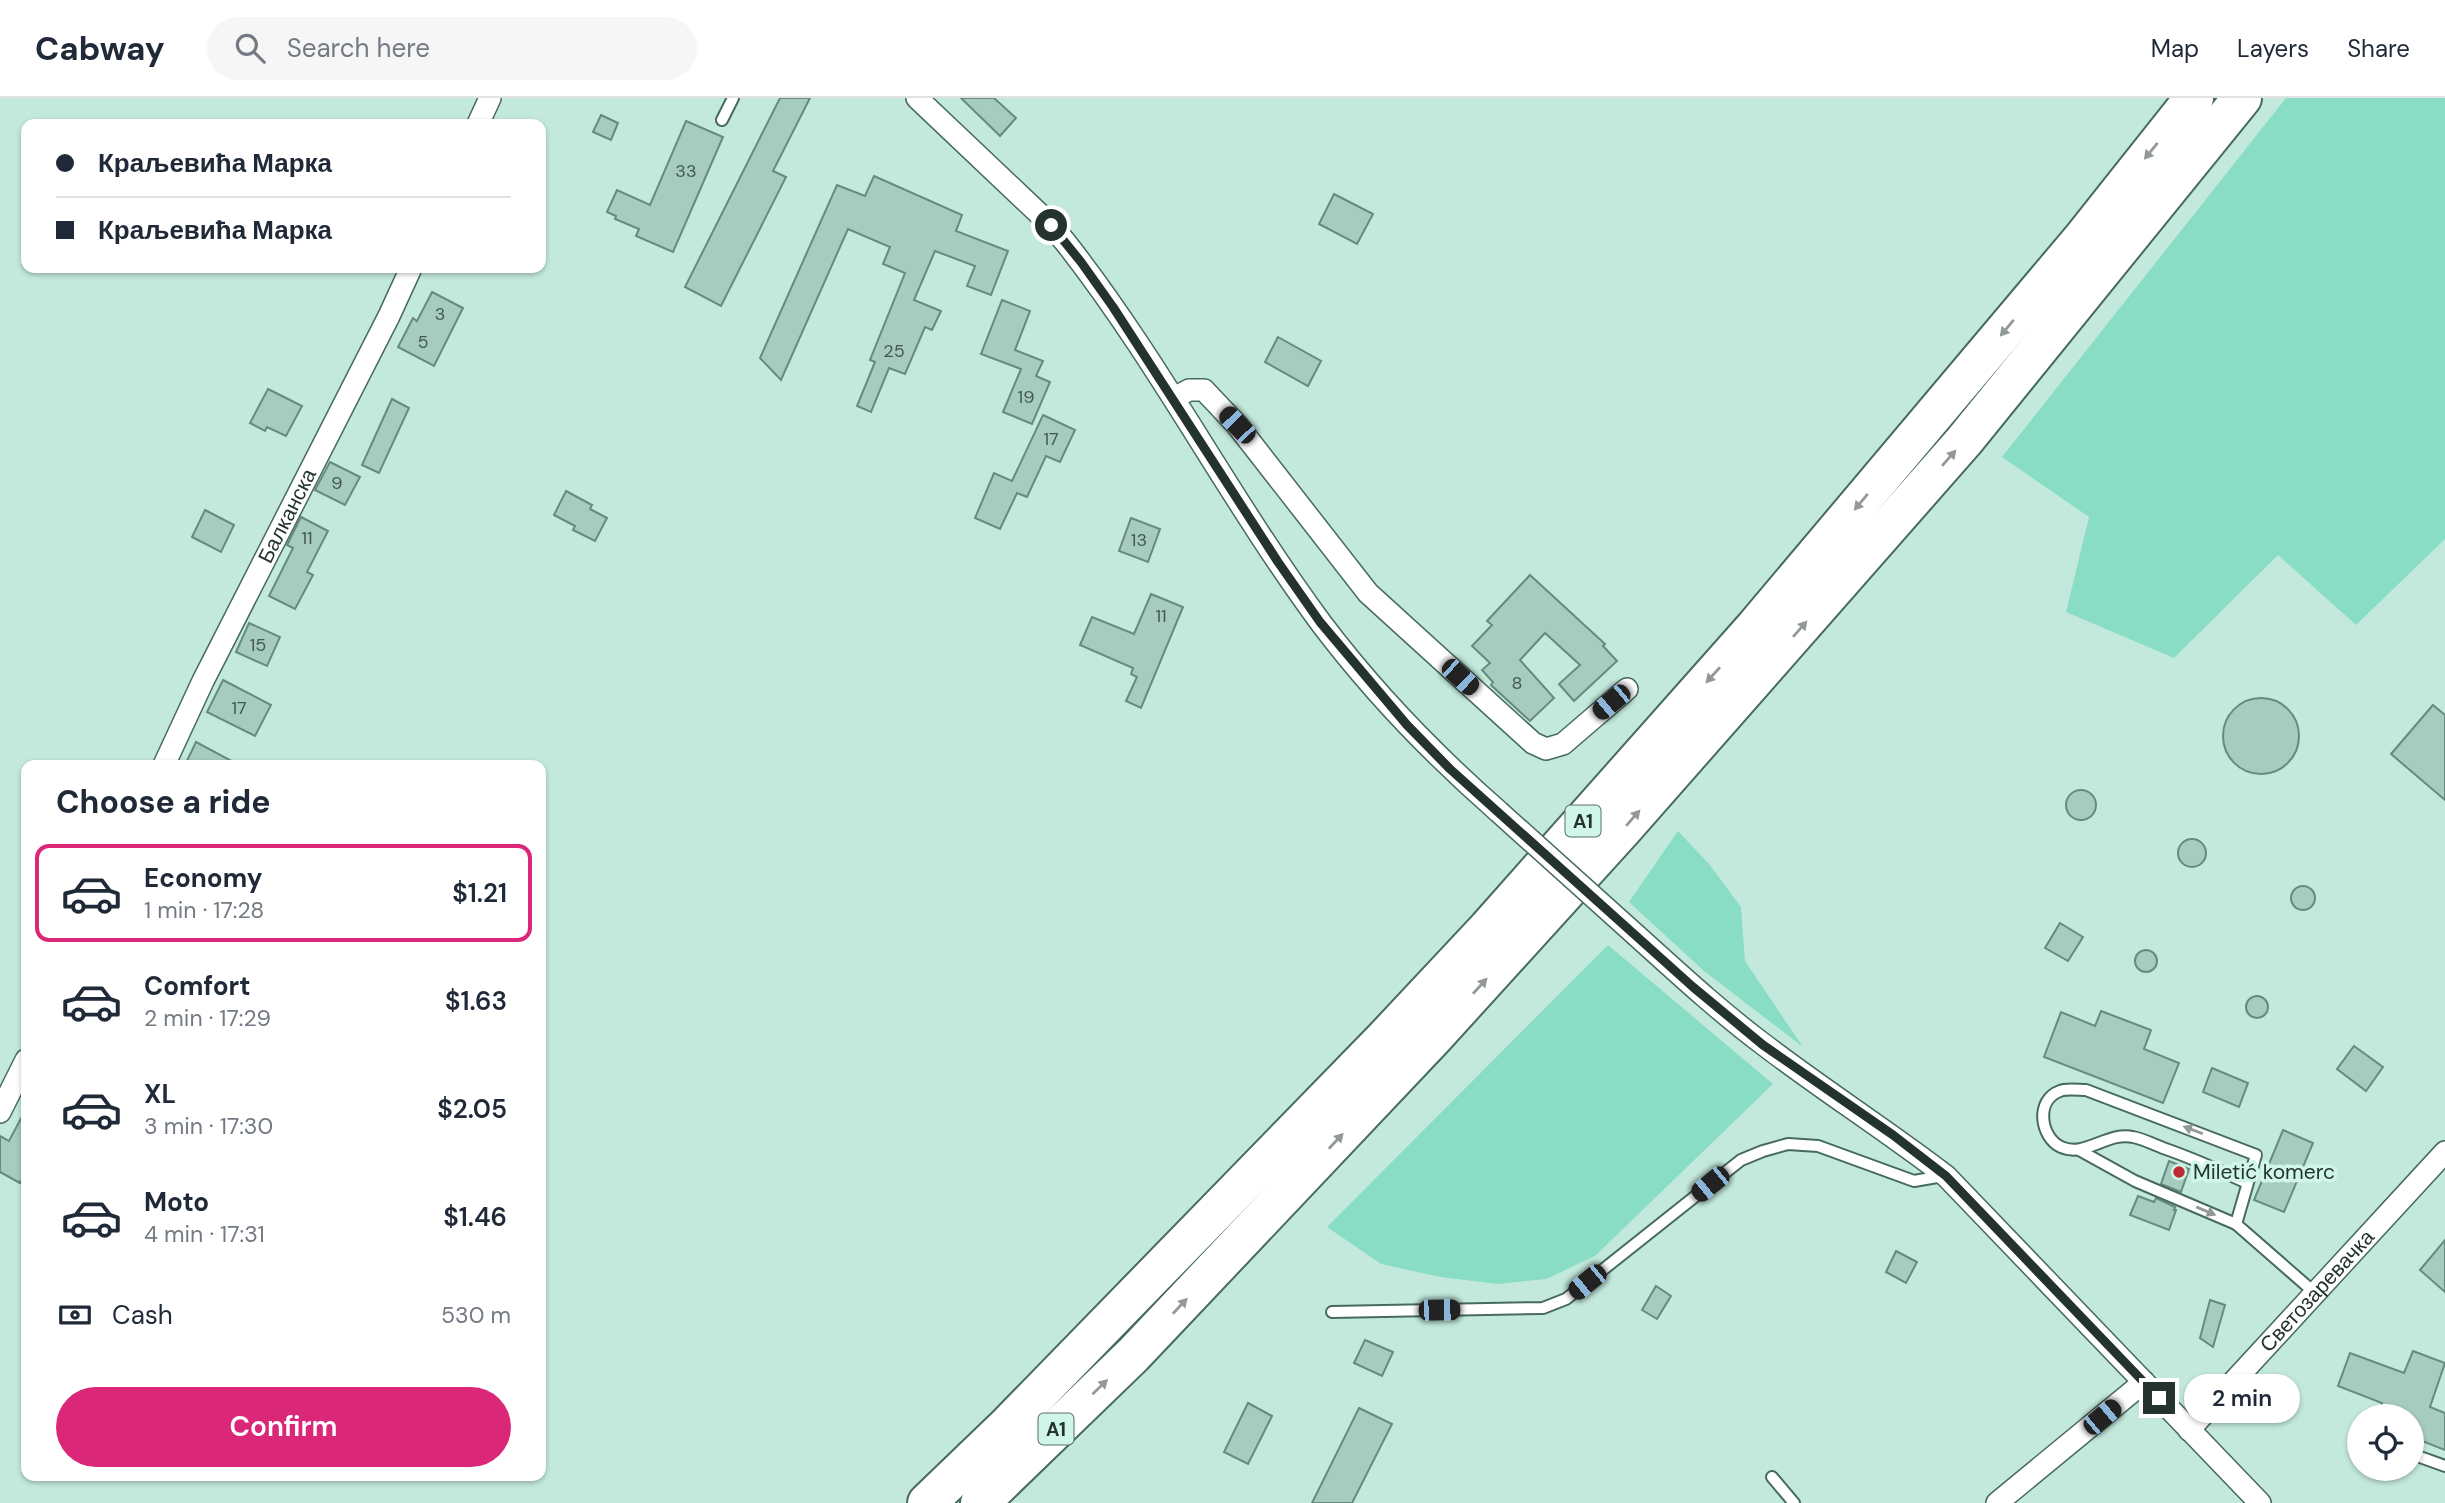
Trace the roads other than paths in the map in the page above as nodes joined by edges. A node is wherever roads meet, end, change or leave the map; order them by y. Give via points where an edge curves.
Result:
1 (490, 98) edge
2 (733, 98) edge
3 (917, 98) edge
4 (2194, 98) edge
5 (2242, 98) edge
6 (480, 119) edge
7 (722, 120) dead end
8 (409, 273) edge
9 (1174, 398) junction
10 (1628, 689) dead end
11 (166, 760) edge
12 (21, 1070) edge
13 (0, 1112) edge
14 (2079, 1150) junction
15 (2445, 1152) edge
16 (1946, 1176) junction
17 (2247, 1183) junction
18 (2236, 1224) junction
19 (2315, 1293) junction
20 (1332, 1312) dead end
21 (2144, 1382) junction
22 (2189, 1430) junction
23 (2424, 1458) edge
24 (2445, 1466) edge
25 (1772, 1477) dead end
26 (927, 1503) edge
27 (980, 1503) edge
28 (1794, 1503) edge
29 (1997, 1503) edge
30 (2260, 1503) edge

1 - 6 street
2 - 7 lane
3 - 9 street via 1051,225
4 -> 26 highway, A1 via 2082,239 1755,627 1488,928 1016,1417
27 -> 5 highway, A1 via 1133,1355 1623,830 1964,441
8 - 11 street, Балканска
9 - 10 street via 1189,390 1204,390 1237,425 1368,593 1533,743 1546,748 1563,744
9 - 16 street, bridge via 1278,562 1339,646 1450,769 1763,1045
12 - 13 street
14 - 17 lane via 2131,1136
17 -> 14 lane via 2256,1155 2086,1090 2060,1090 2045,1107 2042,1119 2047,1135 2064,1149
14 -> 18 lane via 2135,1181
15 - 19 street, Светозаревачка
16 - 20 lane via 1914,1181 1818,1146 1788,1144 1741,1160 1566,1299 1543,1308
16 - 21 street
17 - 18 lane
18 - 19 lane
19 - 22 street, Светозаревачка
21 - 22 street
21 - 29 street
22 - 30 street
23 - 24 lane
25 - 28 lane

